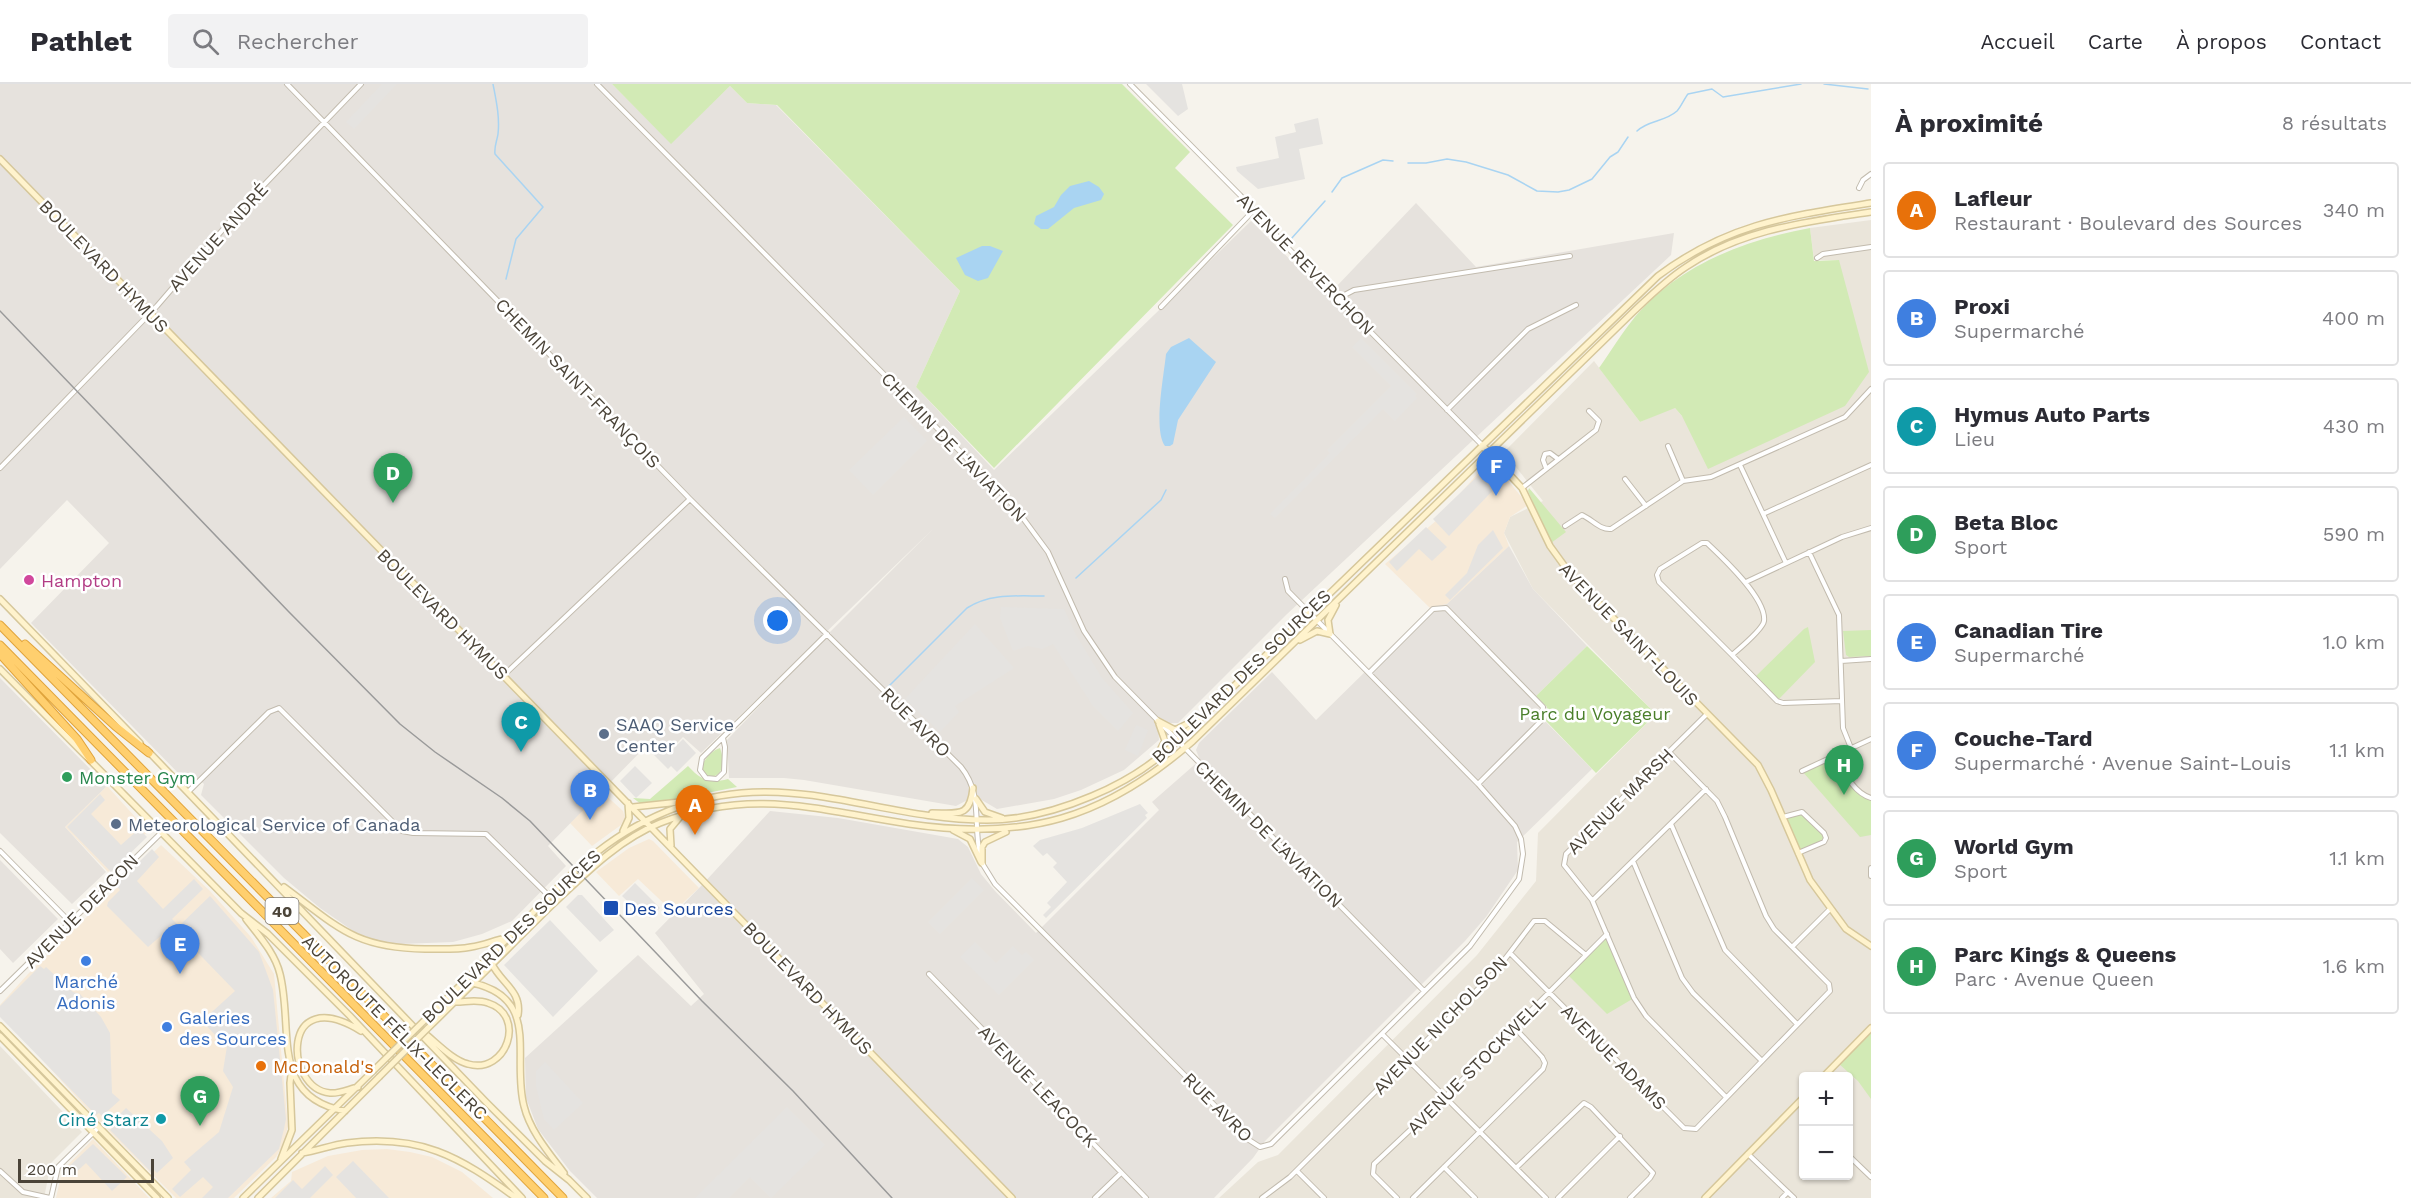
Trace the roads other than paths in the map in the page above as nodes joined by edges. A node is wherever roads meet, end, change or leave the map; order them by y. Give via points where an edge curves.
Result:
1 (287, 84) edge
2 (361, 84) edge
3 (597, 84) edge
4 (1130, 84) edge
5 (324, 122) junction
6 (0, 159) edge
7 (1871, 174) edge
8 (1859, 188) dead end
9 (1871, 203) edge
10 (1253, 211) junction
11 (1871, 212) edge
12 (1870, 247) edge
13 (1871, 253) edge
14 (1570, 256) dead end
15 (1817, 258) dead end
16 (1337, 299) junction
17 (1576, 305) dead end
18 (1161, 307) dead end
19 (150, 312) junction
20 (1871, 389) edge
21 (1447, 410) junction
22 (1589, 411) dead end
23 (1482, 445) junction
24 (1668, 446) dead end
25 (1490, 452) junction
26 (1558, 459) junction
27 (1740, 465) junction
28 (1871, 465) edge
29 (0, 468) edge
30 (1546, 468) junction
31 (1625, 478) dead end
32 (1683, 481) junction
33 (1522, 488) junction
34 (690, 499) junction
35 (1646, 506) junction
36 (1764, 514) junction
37 (1565, 526) dead end
38 (1871, 528) edge
39 (1809, 552) junction
40 (1786, 563) junction
41 (1285, 579) dead end
42 (1746, 582) junction
43 (0, 599) edge
44 (1339, 599) junction
45 (1309, 613) junction
46 (1317, 621) junction
47 (0, 624) edge
48 (827, 634) junction
49 (1330, 634) junction
50 (0, 645) edge
51 (1291, 646) junction
52 (0, 654) edge
53 (1732, 655) junction
54 (1871, 659) edge
55 (1841, 661) junction
56 (0, 669) edge
57 (1368, 673) junction
58 (504, 675) junction
59 (1842, 701) junction
60 (1706, 715) junction
61 (1202, 716) junction
62 (1158, 721) junction
63 (723, 738) junction
64 (1871, 739) edge
65 (1177, 741) junction
66 (1185, 748) junction
67 (1851, 748) junction
68 (1669, 752) junction
69 (150, 753) junction
70 (1836, 755) junction
71 (91, 760) junction
72 (1154, 760) junction
73 (1802, 771) dead end
74 (1478, 784) junction
75 (973, 788) junction
76 (1706, 789) junction
77 (188, 792) junction
78 (1871, 798) edge
79 (976, 799) junction
80 (703, 800) junction
81 (627, 802) junction
82 (633, 807) junction
83 (910, 812) junction
84 (682, 816) junction
85 (1783, 817) junction
86 (1007, 819) junction
87 (645, 820) junction
88 (977, 820) junction
89 (1671, 824) junction
90 (652, 827) junction
91 (950, 828) junction
92 (1016, 828) junction
93 (977, 830) junction
94 (162, 832) junction
95 (621, 833) junction
96 (672, 848) junction
97 (0, 851) edge
98 (1798, 853) junction
99 (1633, 861) junction
100 (982, 863) junction
101 (1871, 868) edge
102 (1871, 876) edge
103 (276, 882) junction
104 (549, 896) junction
105 (1592, 900) junction
106 (1830, 909) junction
107 (241, 913) junction
108 (70, 922) junction
109 (1607, 934) junction
110 (509, 937) junction
111 (1792, 946) junction
112 (1871, 946) edge
113 (1510, 953) junction
114 (1586, 955) junction
115 (492, 964) junction
116 (929, 974) dead end
117 (464, 982) junction
118 (473, 983) junction
119 (0, 991) edge
120 (1424, 991) junction
121 (1549, 991) junction
122 (456, 1002) junction
123 (517, 1017) junction
124 (1797, 1024) junction
125 (0, 1026) edge
126 (414, 1026) junction
127 (1515, 1028) junction
128 (1871, 1028) edge
129 (1382, 1034) junction
130 (367, 1035) junction
131 (0, 1036) edge
132 (1408, 1060) junction
133 (1762, 1061) junction
134 (1829, 1072) edge
135 (292, 1073) junction
136 (358, 1087) junction
137 (1445, 1097) junction
138 (1726, 1097) junction
139 (1799, 1101) edge
140 (335, 1110) junction
141 (345, 1111) junction
142 (95, 1130) junction
143 (1480, 1131) junction
144 (1620, 1136) junction
145 (302, 1154) junction
146 (1748, 1154) junction
147 (1853, 1160) edge
148 (281, 1161) junction
149 (1444, 1167) junction
150 (1516, 1168) junction
151 (1297, 1171) junction
152 (0, 1172) edge
153 (1121, 1173) junction
154 (1871, 1177) edge
155 (569, 1179) junction
156 (1788, 1192) junction
157 (51, 1198) edge
158 (157, 1198) edge
159 (168, 1198) edge
160 (243, 1198) edge
161 (258, 1198) edge
162 (516, 1198) edge
163 (522, 1198) edge
164 (544, 1198) edge
165 (563, 1198) edge
166 (586, 1198) edge
167 (1012, 1198) edge
168 (1095, 1198) edge
169 (1146, 1198) edge
170 (1262, 1198) edge
171 (1324, 1198) edge
172 (1397, 1198) edge
173 (1413, 1198) edge
174 (1474, 1198) edge
175 (1546, 1198) edge
176 (1558, 1198) edge
177 (1630, 1198) edge
178 (1705, 1198) edge
179 (1782, 1198) edge
180 (1794, 1198) edge

1 - 5 street, CHEMIN SAINT-FRANÇOIS
2 - 5 street, AVENUE ANDRÉ
3 - 62 street, CHEMIN DE L'AVIATION via 1014,506 1053,561 1082,627 1100,656 1126,690
4 - 10 street, AVENUE REVERCHON
5 - 19 street, AVENUE ANDRÉ
5 - 34 street, CHEMIN SAINT-FRANÇOIS
6 - 19 main road, BOULEVARD HYMUS
7 - 8 street
9 - 23 main road, BOULEVARD DES SOURCES via 1760,223 1688,255 1641,291
10 - 16 street, AVENUE REVERCHON
10 - 18 street
11 - 25 main road, BOULEVARD DES SOURCES via 1764,231 1690,264 1644,302
12 - 13 street
12 - 15 street
14 - 16 street via 1354,290
16 - 21 street, AVENUE REVERCHON
17 - 21 street via 1528,329
19 - 29 street, AVENUE ANDRÉ
19 - 58 main road, BOULEVARD HYMUS
20 - 27 street via 1845,417
21 - 23 street, AVENUE REVERCHON
22 - 26 street via 1597,417 1598,427
23 - 25 main road, AVENUE SAINT-LOUIS
23 - 45 main road, BOULEVARD DES SOURCES
24 - 32 street
25 - 33 main road, AVENUE SAINT-LOUIS
25 - 44 main road, BOULEVARD DES SOURCES
26 - 30 street
26 - 30 street via 1545,454
27 - 32 street via 1712,477
27 - 36 street
28 - 36 street
30 - 33 street
31 - 35 street
32 - 35 street
33 - 60 main road, AVENUE SAINT-LOUIS via 1550,546 1571,575
34 - 48 street, CHEMIN SAINT-FRANÇOIS
34 - 58 street
35 - 37 street via 1611,529 1582,515
36 - 40 street
38 - 39 street
39 - 40 street
39 - 55 street via 1839,615
40 - 42 street
41 - 45 street via 1288,591
42 - 53 street via 1765,621
42 - 53 street via 1707,543 1697,545 1657,575 1659,582
43 - 69 main road
44 - 46 main road, BOULEVARD DES SOURCES
44 - 49 main road via 1328,620
45 - 46 street
45 - 61 main road, BOULEVARD DES SOURCES
46 - 49 street
46 - 51 main road, BOULEVARD DES SOURCES
47 - 69 highway
47 - 165 highway, AUTOROUTE FÉLIX-LECLERC / 40
48 - 63 street
48 - 75 street, RUE AVRO via 961,767
49 - 51 main road via 1317,631
49 - 57 street, RUE AVRO
50 - 164 highway, AUTOROUTE FÉLIX-LECLERC / 40
51 - 66 main road, BOULEVARD DES SOURCES
52 - 71 highway via 77,739
53 - 59 street via 1777,701
54 - 55 street
55 - 59 street
56 - 71 main road
57 - 74 street, RUE AVRO
57 - 74 street via 1433,609 1446,608 1543,707 1542,720
58 - 81 main road, BOULEVARD HYMUS
59 - 67 street via 1844,732
60 - 68 street, AVENUE MARSH
60 - 85 main road, AVENUE SAINT-LOUIS via 1758,765
61 - 62 main road via 1177,730
61 - 65 main road, BOULEVARD DES SOURCES
62 - 65 street, CHEMIN DE L'AVIATION
62 - 72 main road via 1165,741
63 - 63 street via 700,759 699,770 706,778 717,779 724,772
64 - 67 street
65 - 66 street, CHEMIN DE L'AVIATION
65 - 72 main road, BOULEVARD DES SOURCES
66 - 92 main road, BOULEVARD DES SOURCES via 1104,804 1061,819
66 - 120 street, CHEMIN DE L'AVIATION
67 - 70 street
68 - 76 street
68 - 105 street, AVENUE MARSH via 1566,854 1564,865
69 - 77 main road
70 - 73 street
70 - 78 street via 1859,793
71 - 94 main road
72 - 86 main road, BOULEVARD DES SOURCES via 1088,798 1039,814
74 - 120 street, RUE AVRO via 1515,826 1521,839 1519,879 1470,946
75 - 79 street, RUE AVRO
75 - 83 main road via 971,804 961,812
76 - 89 street
76 - 111 street via 1725,817 1766,916
77 - 103 main road
77 - 104 street via 269,712 279,708 399,829 413,833 486,834
79 - 86 main road via 984,811
79 - 88 street, RUE AVRO
80 - 82 main road
80 - 83 main road, BOULEVARD DES SOURCES via 742,792 780,791
80 - 87 main road, BOULEVARD DES SOURCES
81 - 82 main road, BOULEVARD HYMUS
81 - 95 main road via 629,818
82 - 87 main road, BOULEVARD HYMUS
83 - 88 main road, BOULEVARD DES SOURCES
84 - 90 main road, BOULEVARD DES SOURCES
84 - 91 main road, BOULEVARD DES SOURCES via 735,805 785,803
84 - 96 main road via 670,829
85 - 98 main road, AVENUE SAINT-LOUIS
85 - 98 street via 1802,812 1824,833 1824,842
86 - 88 main road, BOULEVARD DES SOURCES
87 - 90 main road, BOULEVARD HYMUS
87 - 95 main road, BOULEVARD DES SOURCES
88 - 93 street, RUE AVRO
89 - 99 street
89 - 124 street via 1725,950
90 - 96 main road, BOULEVARD HYMUS
90 - 115 main road, BOULEVARD DES SOURCES via 601,860
91 - 93 main road, BOULEVARD DES SOURCES
91 - 100 main road via 970,839
92 - 93 main road, BOULEVARD DES SOURCES
92 - 100 main road via 986,840
93 - 100 street, RUE AVRO
94 - 107 main road
94 - 108 street, AVENUE DEACON
95 - 104 main road, BOULEVARD DES SOURCES
96 - 167 main road, BOULEVARD HYMUS
97 - 108 street
98 - 106 main road, AVENUE SAINT-LOUIS
99 - 105 street
99 - 133 street via 1682,978
100 - 129 street, RUE AVRO via 995,884 1257,1146 1271,1144
101 - 102 street
103 - 110 main road via 345,932 378,945 457,949
103 - 126 main road
104 - 110 main road, BOULEVARD DES SOURCES
105 - 109 street, AVENUE MARSH
106 - 111 street
106 - 112 main road, AVENUE SAINT-LOUIS via 1846,929
107 - 130 main road via 268,934
107 - 135 main road via 270,951 278,969
108 - 119 street, AVENUE DEACON
109 - 114 street, AVENUE STOCKWELL
109 - 138 street, AVENUE MARSH via 1634,998 1646,1016
110 - 117 main road, BOULEVARD DES SOURCES
111 - 124 street via 1829,984 1830,991
113 - 114 street, AVENUE NICHOLSON via 1538,920 1545,921
113 - 121 street, AVENUE ADAMS
113 - 132 street, AVENUE NICHOLSON
114 - 121 street, AVENUE STOCKWELL
115 - 118 main road, BOULEVARD DES SOURCES
115 - 123 main road via 516,996
116 - 153 street, AVENUE LEACOCK
117 - 118 main road
117 - 136 main road, BOULEVARD DES SOURCES, bridge
118 - 122 main road, BOULEVARD DES SOURCES
118 - 123 main road via 502,996
120 - 129 street, RUE AVRO
121 - 127 street, AVENUE STOCKWELL
121 - 138 street, AVENUE ADAMS via 1684,1128 1696,1129
122 - 126 main road via 483,1001 502,1012 510,1037 499,1058 482,1065 468,1064
122 - 141 main road, BOULEVARD DES SOURCES, bridge
123 - 155 main road via 526,1115
124 - 133 street
125 - 142 main road
126 - 155 main road via 545,1161
127 - 137 street, AVENUE STOCKWELL
127 - 143 street via 1542,1057 1543,1070
128 - 134 main road
129 - 132 street
130 - 136 main road via 346,1022 323,1017 307,1023 298,1040 300,1064 314,1087 331,1093
130 - 163 main road
131 - 142 main road
132 - 137 street
132 - 151 street, AVENUE NICHOLSON
133 - 138 street
135 - 140 main road via 307,1095
135 - 148 main road via 292,1130
136 - 140 main road, BOULEVARD DES SOURCES
137 - 143 street
137 - 172 street, AVENUE STOCKWELL via 1374,1164 1373,1174
139 - 146 main road
140 - 141 main road
140 - 148 main road, BOULEVARD DES SOURCES
141 - 145 main road, BOULEVARD DES SOURCES
142 - 157 street via 58,1167
142 - 158 main road
142 - 159 main road
143 - 149 street
143 - 150 street
144 - 150 street via 1584,1103
144 - 176 street
144 - 177 street via 1653,1173
145 - 161 main road, BOULEVARD DES SOURCES
145 - 162 main road via 350,1142 420,1145 464,1162
146 - 156 street
146 - 178 main road
147 - 154 street
148 - 160 main road, BOULEVARD DES SOURCES
149 - 173 street
149 - 174 street
150 - 175 street
151 - 170 street, AVENUE NICHOLSON
151 - 171 street
152 - 157 street via 20,1191
153 - 168 street
153 - 169 street, AVENUE LEACOCK
155 - 166 main road
156 - 179 street
156 - 180 street

